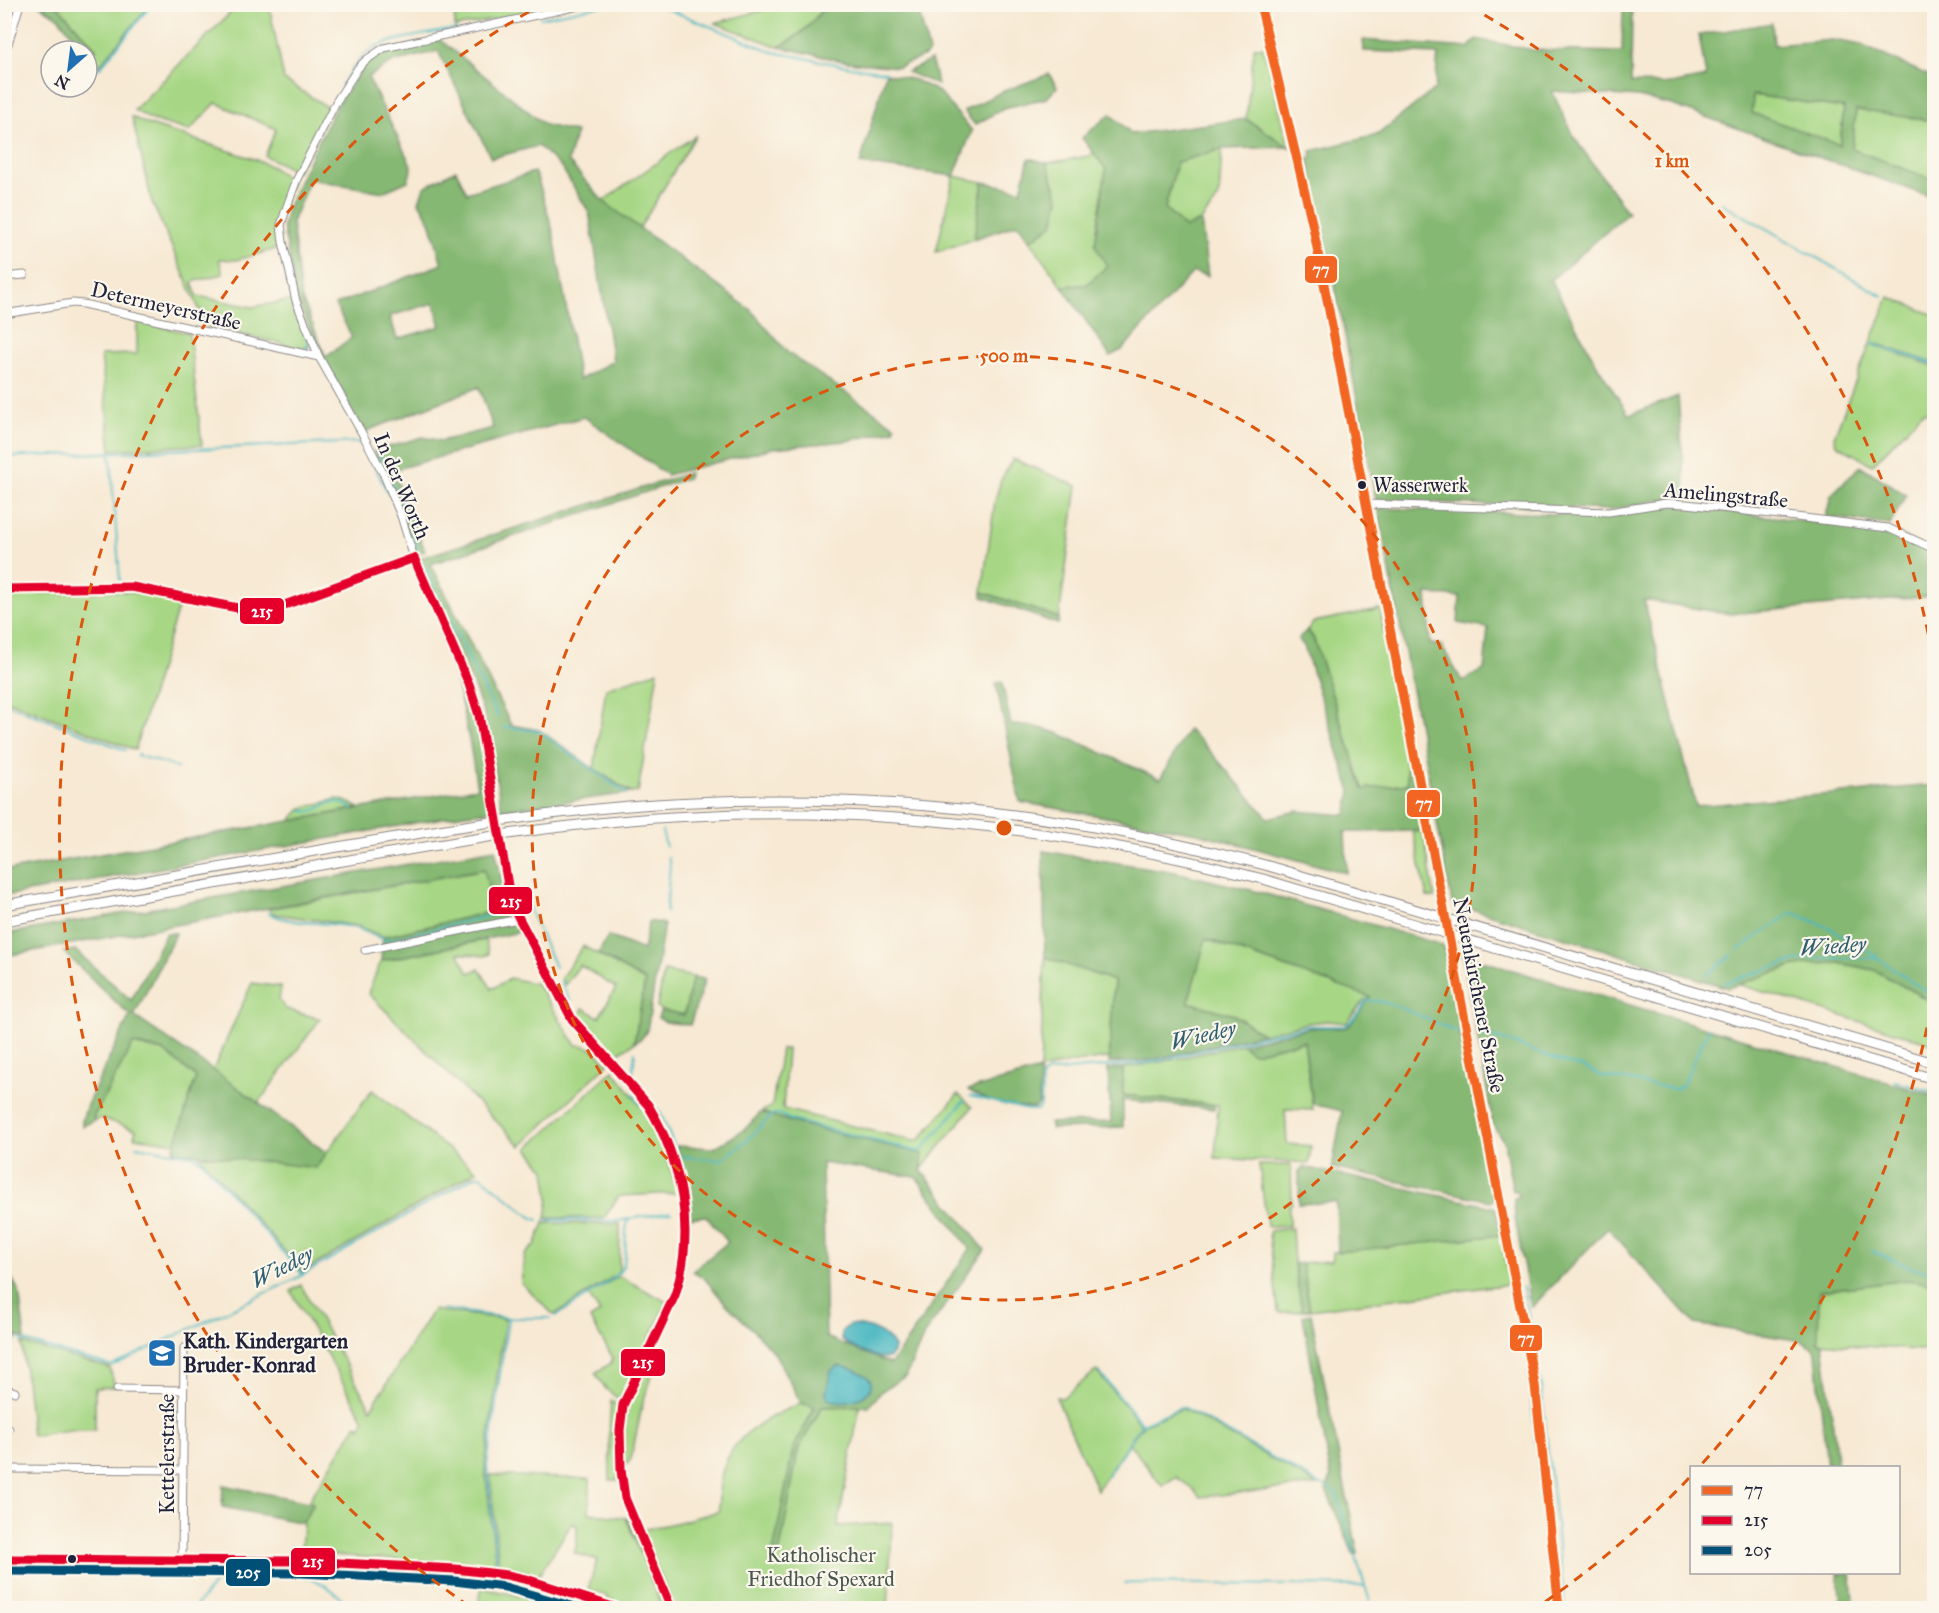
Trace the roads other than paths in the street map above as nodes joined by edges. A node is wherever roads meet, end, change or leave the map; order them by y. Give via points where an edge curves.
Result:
1 (20, 4) edge
2 (588, 4) edge
3 (1260, 4) edge
4 (4, 51) edge
5 (24, 274) dead end
6 (4, 277) edge
7 (4, 314) edge
8 (319, 357) junction
9 (1366, 504) junction
10 (1935, 549) edge
11 (414, 558) junction
12 (4, 589) edge
13 (4, 905) edge
14 (518, 919) junction
15 (4, 921) edge
16 (366, 950) dead end
17 (1935, 1063) edge
18 (1935, 1079) edge
19 (184, 1348) dead end
20 (4, 1388) edge
21 (117, 1389) dead end
22 (183, 1390) junction
23 (15, 1392) dead end
24 (4, 1469) edge
25 (183, 1470) junction
26 (4, 1559) edge
27 (182, 1560) junction
28 (616, 1608) edge
29 (671, 1608) edge
30 (1559, 1608) edge

1 - 4 street
2 - 8 street, In der Worth via 384,48 358,68 304,165 281,225 296,301
3 - 9 main road, Neuenkirchener Straße via 1313,227
5 - 6 street
7 - 8 street, Determeyerstraße via 83,304
8 - 11 street, In der Worth via 383,473
9 - 10 street, Amelingstraße via 1609,512 1666,502 1888,528
9 - 30 main road, Neuenkirchener Straße, bridge via 1535,1385
11 - 12 street via 268,610 253,611 132,587
11 - 14 street, In der Worth, bridge via 479,715 507,889
13 - 17 highway via 457,826 587,809 694,801 910,805 1082,825 1265,865
14 - 16 street
14 - 29 street, In der Worth via 572,1019 648,1105 672,1155 680,1185 685,1215 680,1283 623,1405 620,1430 625,1498
15 - 18 highway via 461,840 588,823 695,815 787,814 946,822 1079,839 1263,879
19 - 22 street, Kettelerstraße
20 - 23 street
21 - 22 street
22 - 25 street, Kettelerstraße
24 - 25 street
25 - 27 street, Kettelerstraße
26 - 27 street
27 - 28 street via 301,1561 482,1571 546,1584

